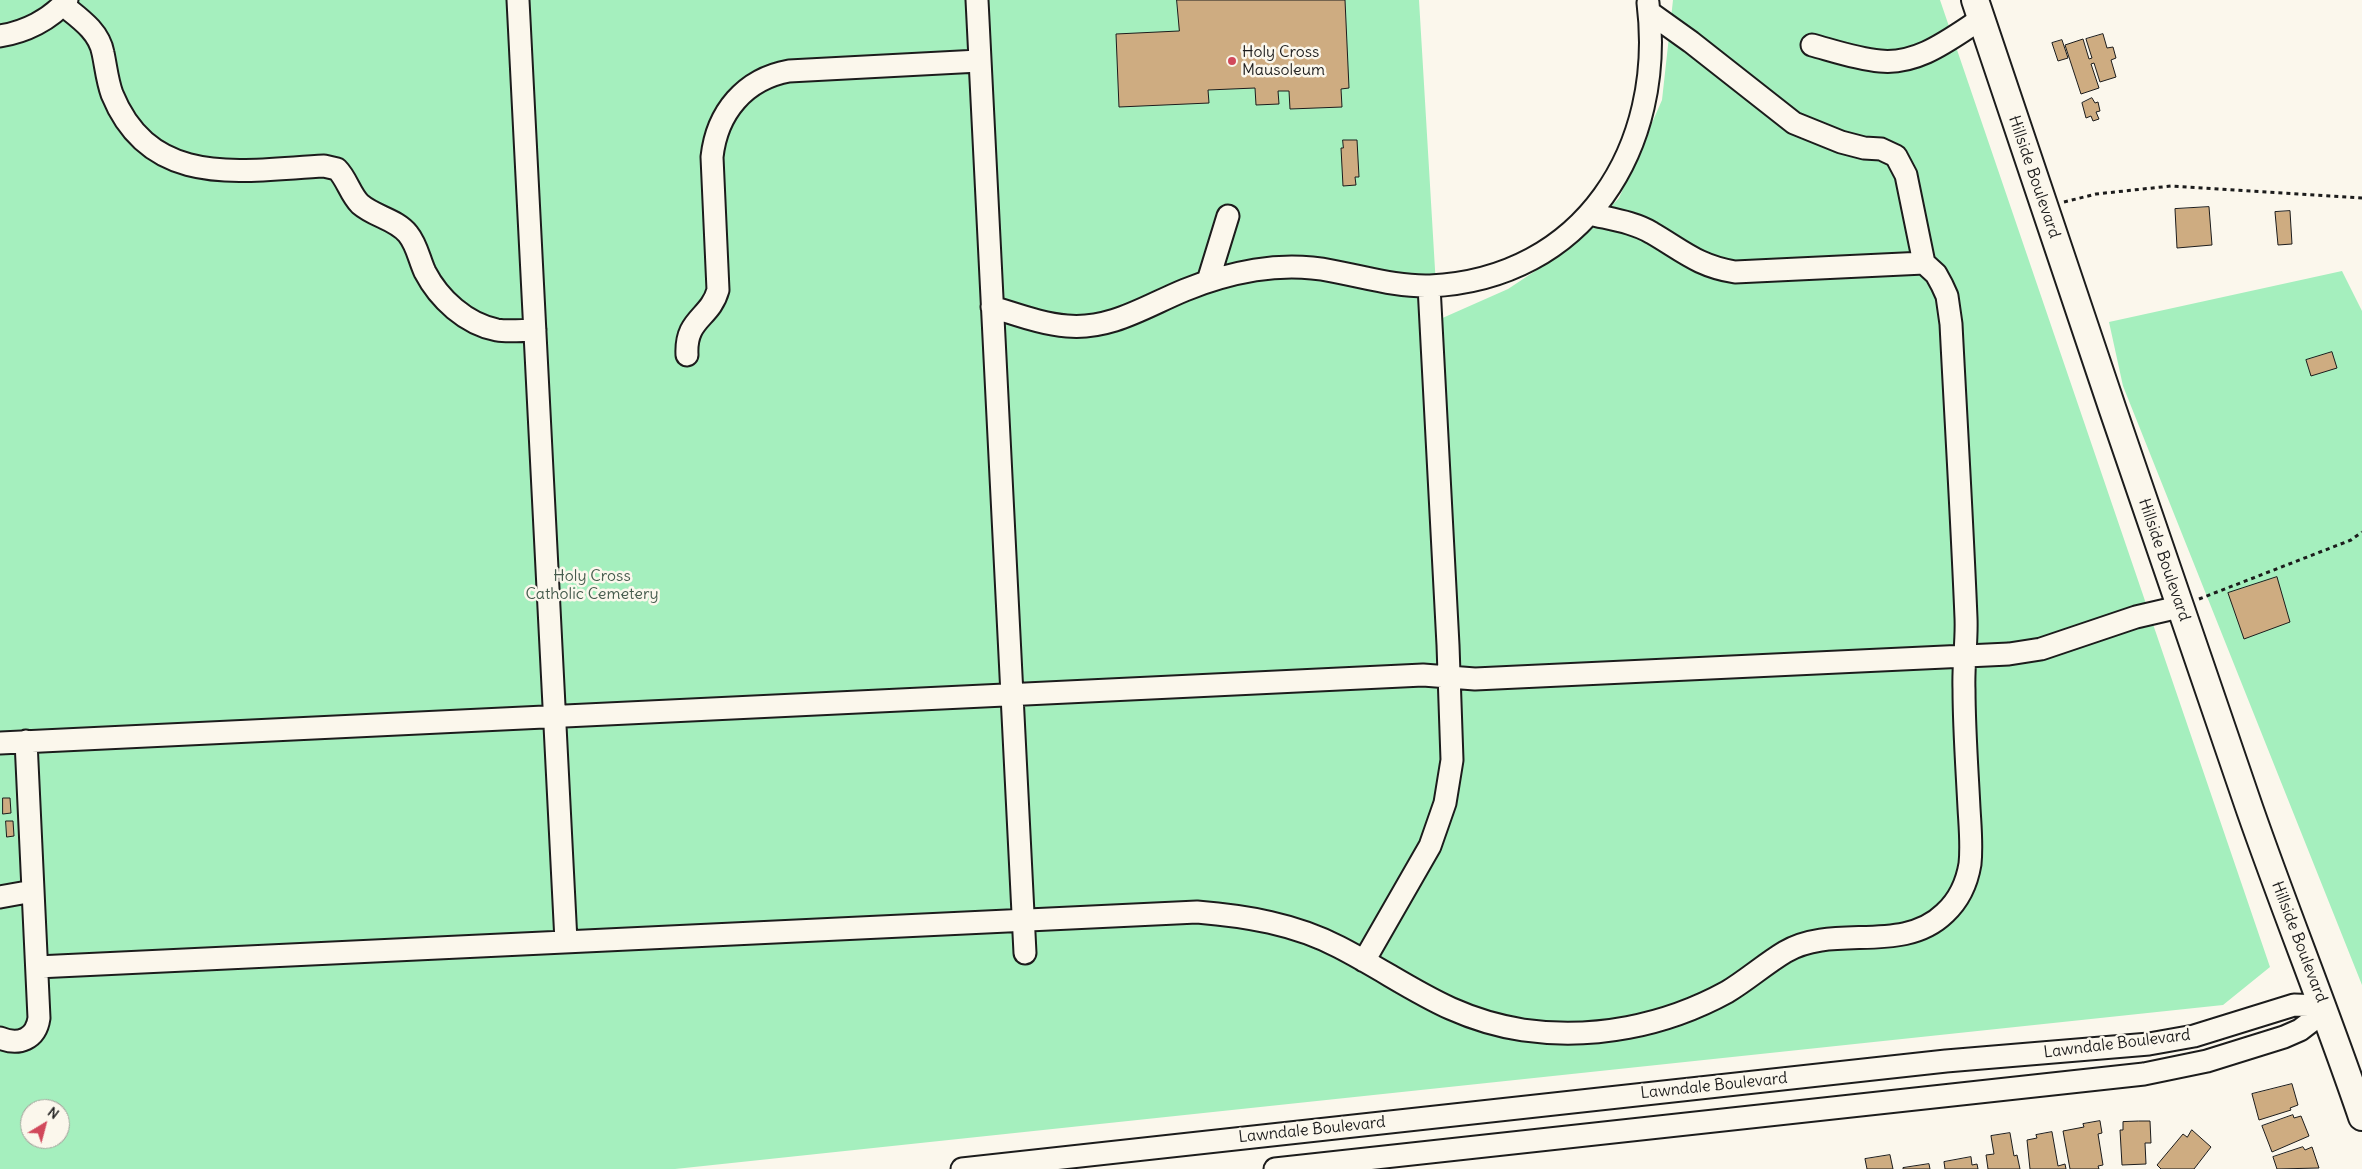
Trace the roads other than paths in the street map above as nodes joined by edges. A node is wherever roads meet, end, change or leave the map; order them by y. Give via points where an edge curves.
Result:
1 (518, 0) edge
2 (977, 0) edge
3 (65, 2) edge
4 (1648, 6) edge
5 (1978, 10) edge
6 (0, 36) edge
7 (1812, 45) dead end
8 (979, 61) junction
9 (1590, 214) junction
10 (1228, 216) dead end
11 (1924, 263) junction
12 (1208, 282) junction
13 (1429, 286) junction
14 (992, 307) junction
15 (535, 330) junction
16 (687, 355) dead end
17 (2179, 607) junction
18 (1964, 656) junction
19 (1449, 677) junction
20 (1012, 695) junction
21 (555, 717) junction
22 (26, 741) junction
23 (0, 743) edge
24 (34, 891) junction
25 (0, 897) edge
26 (1024, 919) junction
27 (566, 941) junction
28 (1025, 953) dead end
29 (1364, 961) junction
30 (37, 967) junction
31 (2324, 1006) junction
32 (0, 1038) edge
33 (2362, 1117) edge
34 (962, 1169) edge
35 (1275, 1169) edge

1 - 15 street
2 - 8 street
3 - 6 street via 30,28
3 - 15 street via 96,36 104,54 106,77 118,106 136,132 158,151 185,164 215,171 324,166 337,169 360,204 399,225 407,233 430,280 455,309 477,323 497,330
4 - 9 street via 1650,62 1643,114 1623,164
4 - 11 street via 1794,123 1841,142 1896,156 1906,175
5 - 7 street via 1931,50 1905,60 1880,61
5 - 17 main road, Hillside Boulevard
8 - 14 street
8 - 16 street via 789,71 765,78 739,96 721,122 713,144 718,290 712,303 690,330
9 - 11 street via 1640,228 1690,258 1735,272
9 - 13 street via 1544,251 1512,268 1482,278
10 - 12 street
11 - 18 street via 1942,285 1951,316 1966,622
12 - 13 street via 1255,270 1304,268
12 - 14 street via 1130,316 1082,327 1052,324
13 - 19 street
14 - 20 street
15 - 21 street
17 - 18 street via 2136,617 2041,649
17 - 31 main road, Hillside Boulevard via 2270,866
18 - 19 street via 1475,679
18 - 29 street via 1970,866 1957,899 1929,926 1893,936 1803,944 1788,950 1706,1003 1657,1021 1597,1032 1523,1030 1466,1016 1414,992
19 - 20 street
19 - 29 street via 1452,742 1445,804 1420,866
20 - 21 street
20 - 26 street
21 - 22 street
21 - 27 street
22 - 23 street
22 - 24 street
24 - 25 street
24 - 30 street
26 - 27 street
26 - 28 street
26 - 29 street via 1172,912 1225,914 1310,934
27 - 30 street
30 - 32 street via 38,1026 29,1038 22,1041
31 - 33 main road, Hillside Boulevard
31 - 34 street, Lawndale Boulevard via 2294,1006 2194,1036 2149,1044 1937,1062
31 - 35 street, Lawndale Boulevard via 2306,1025 2284,1037 2207,1062 2144,1074

